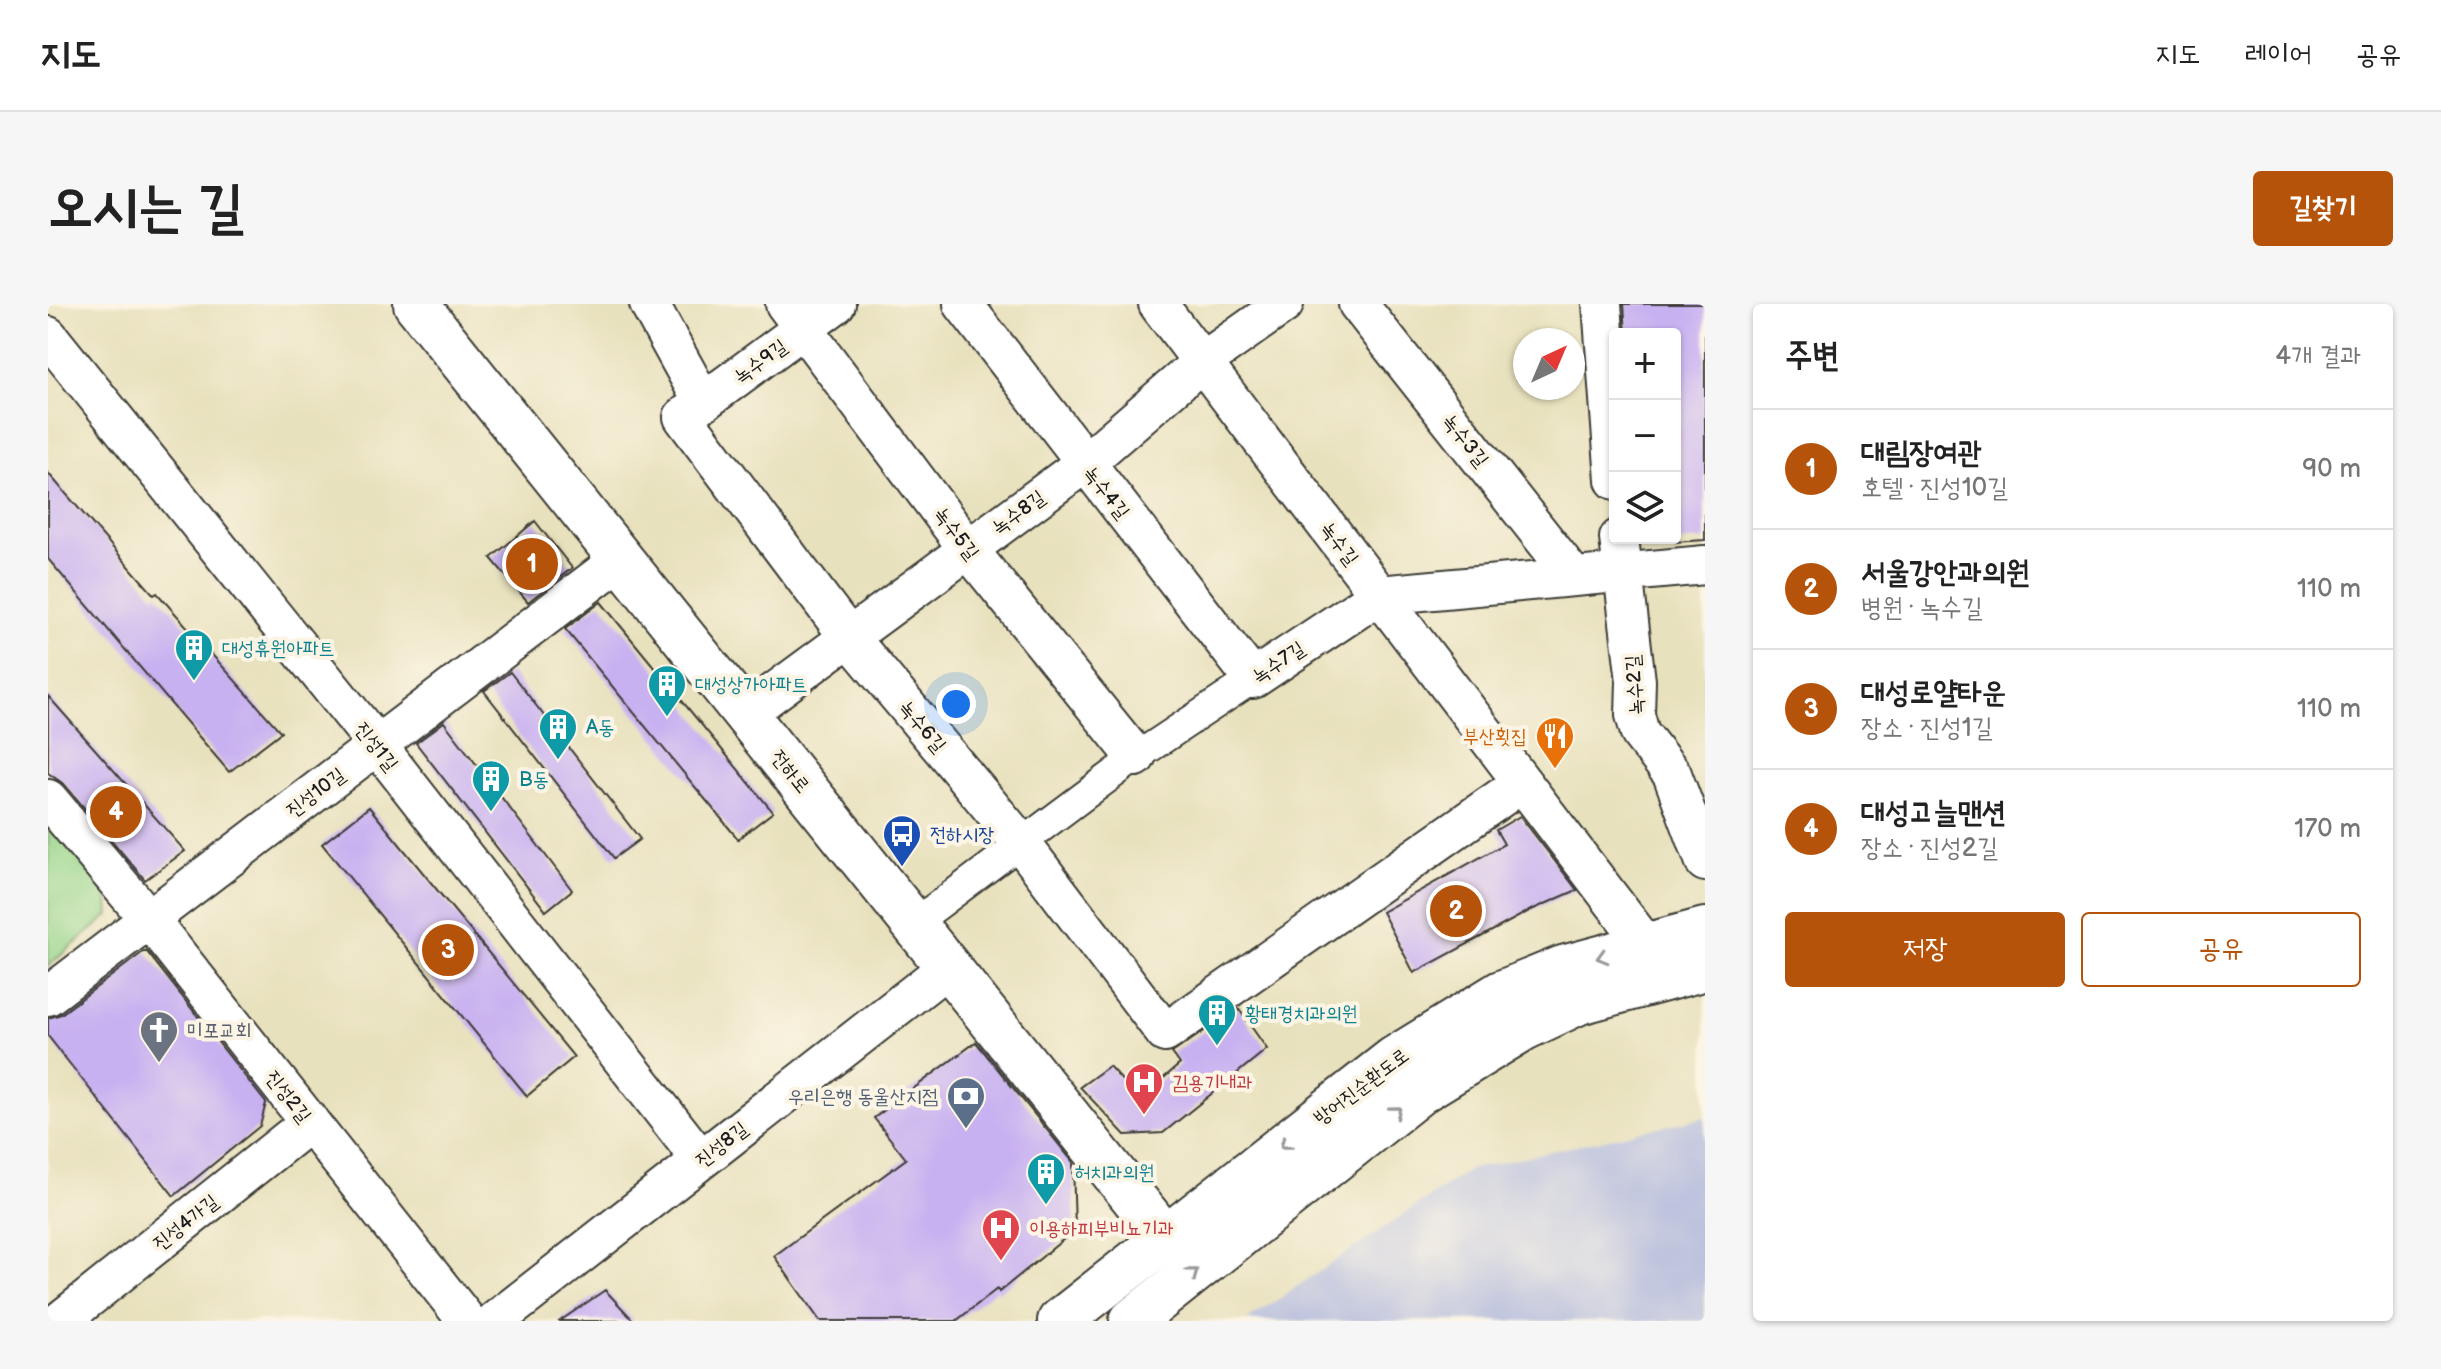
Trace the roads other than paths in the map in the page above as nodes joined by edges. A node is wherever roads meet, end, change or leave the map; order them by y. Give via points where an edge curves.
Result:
1 (416, 304) edge
2 (649, 304) edge
3 (836, 304) edge
4 (963, 304) edge
5 (1158, 304) edge
6 (1284, 304) edge
7 (1358, 304) edge
8 (1602, 304) edge
9 (794, 316) edge
10 (48, 336) edge
11 (1202, 362) junction
12 (693, 410) junction
13 (1085, 463) junction
14 (1614, 472) edge
15 (968, 549) junction
16 (1621, 555) edge
17 (621, 559) junction
18 (1705, 565) edge
19 (1574, 577) junction
20 (1379, 595) junction
21 (849, 637) junction
22 (1253, 679) junction
23 (745, 714) junction
24 (377, 745) junction
25 (1136, 757) junction
26 (1522, 783) junction
27 (48, 799) edge
28 (1021, 843) junction
29 (1705, 862) edge
30 (149, 919) junction
31 (913, 924) junction
32 (1705, 930) edge
33 (1646, 945) junction
34 (948, 967) junction
35 (1705, 968) edge
36 (48, 996) edge
37 (310, 1122) junction
38 (701, 1160) junction
39 (1165, 1237) junction
40 (60, 1321) edge
41 (467, 1321) edge
42 (495, 1321) edge
43 (1060, 1321) edge
44 (1132, 1321) edge

1 - 17 main road, 전하로
2 - 12 street, 녹수6길
3 - 9 street, 녹수9길
4 - 13 street, 녹수4길
5 - 11 street, 녹수길
6 - 11 street, 녹수8길
7 - 19 street, 녹수3길
8 - 14 street
9 - 12 street, 녹수9길
9 - 15 street, 녹수5길
10 - 24 street, 진성1길
11 - 13 street, 녹수8길
11 - 20 street, 녹수길
12 - 21 street, 녹수6길
13 - 15 street, 녹수8길
13 - 22 street, 녹수4길
15 - 21 street, 녹수8길
15 - 25 street, 녹수5길
16 - 18 street, 녹수7길
16 - 19 street, 녹수7길
16 - 29 street, 녹수2길 via 1635,715 1640,733 1672,774
17 - 23 main road, 전하로
17 - 24 street, 진성10길
19 - 20 street, 녹수7길
20 - 22 street, 녹수7길
20 - 26 street, 녹수길
21 - 23 street, 녹수8길
21 - 28 street, 녹수6길
22 - 25 street, 녹수7길
23 - 31 main road, 전하로
24 - 30 street, 진성10길
24 - 38 street, 진성1길
25 - 28 street, 녹수7길
26 - 28 street, 녹수6길 via 1165,1033
26 - 33 street, 녹수길
27 - 30 street, 진성2길
28 - 31 street, 녹수7길
30 - 36 street, 진성10길
30 - 37 street, 진성2길
31 - 34 main road, 전하로
32 - 33 main road, 방어진순환도로
33 -> 39 main road, 방어진순환도로 via 1563,968 1501,993 1394,1059
34 - 38 street, 진성8길
34 - 39 main road, 전하로
44 -> 35 main road, 방어진순환도로 via 1421,1091 1524,1028 1579,1002
37 - 40 street, 진성4가길
37 - 41 street, 진성2길
38 - 42 street, 진성8길
39 - 43 main road, 방어진순환도로

